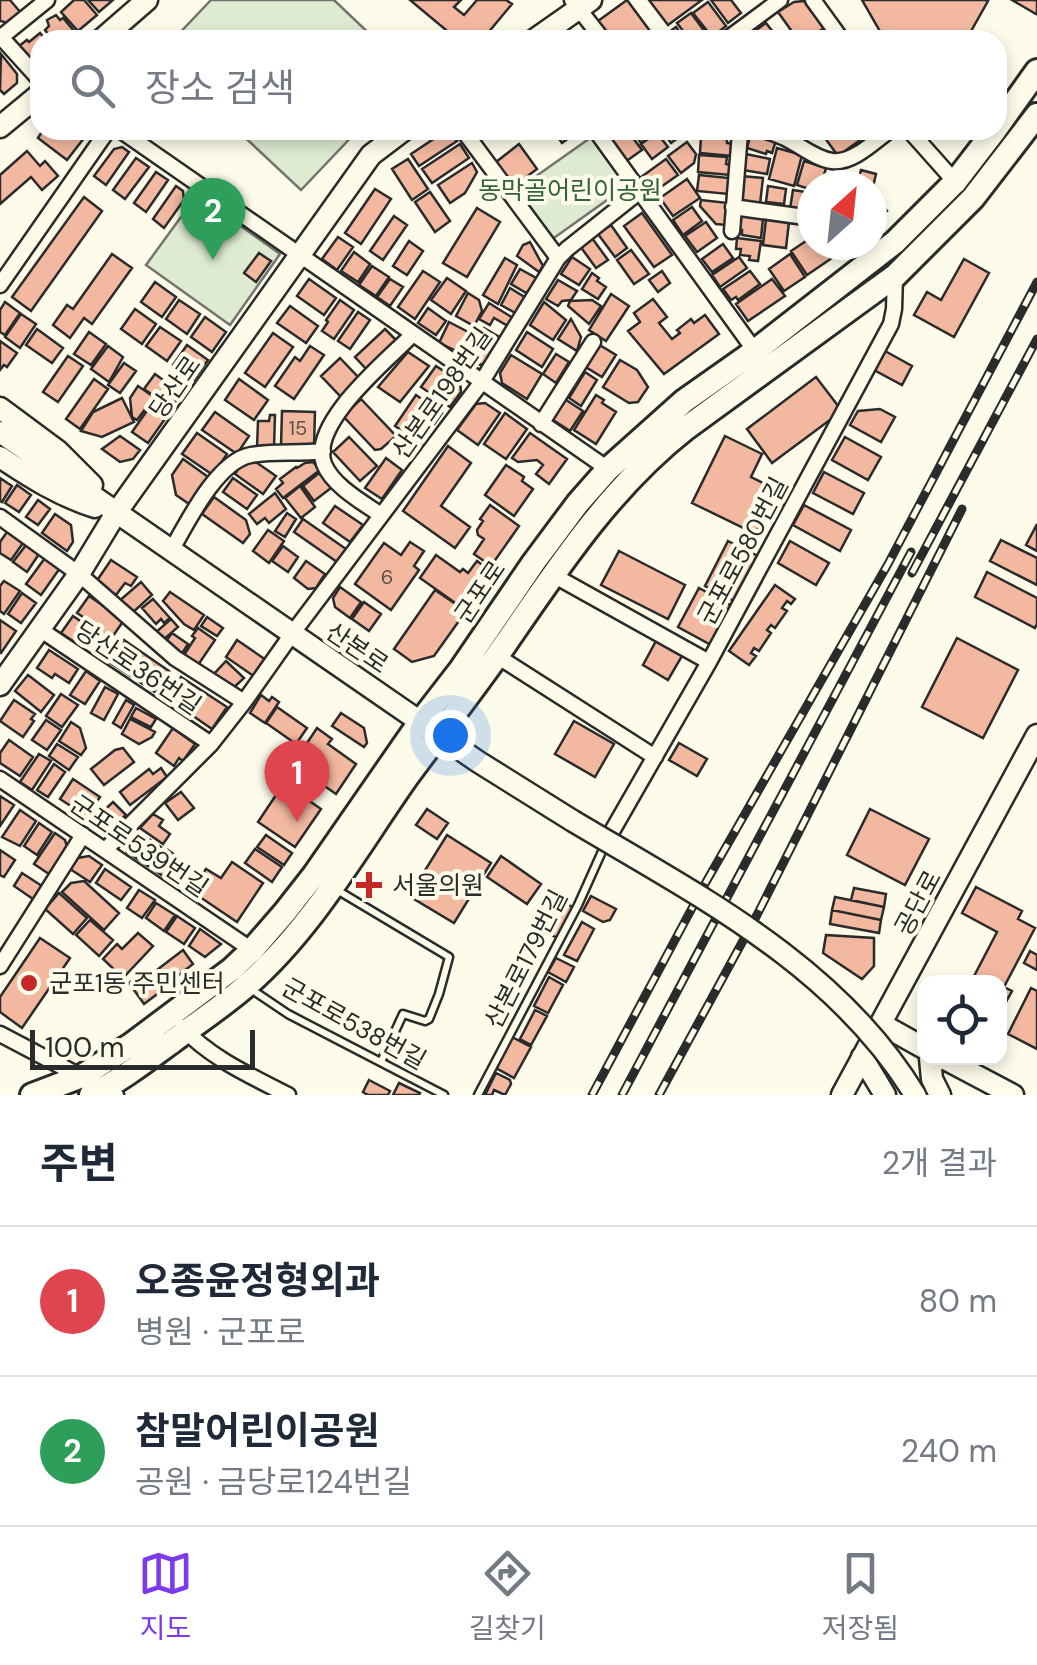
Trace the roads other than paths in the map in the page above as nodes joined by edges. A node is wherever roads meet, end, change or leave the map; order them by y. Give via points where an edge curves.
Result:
1 (46, 0) edge
2 (147, 0) edge
3 (780, 0) edge
4 (813, 0) edge
5 (581, 3) edge
6 (112, 30) edge
7 (547, 30) edge
8 (596, 30) edge
9 (740, 30) edge
10 (835, 30) edge
11 (0, 37) edge
12 (30, 69) edge
13 (1037, 72) edge
14 (30, 102) edge
15 (1007, 113) edge
16 (1037, 116) edge
17 (0, 127) edge
18 (101, 140) edge
19 (134, 140) edge
20 (390, 140) edge
21 (470, 140) edge
22 (603, 140) edge
23 (739, 140) edge
24 (789, 140) edge
25 (877, 140) edge
26 (918, 140) edge
27 (987, 140) edge
28 (955, 182) junction
29 (640, 192) junction
30 (734, 207) junction
31 (797, 216) edge
32 (950, 221) junction
33 (732, 231) dead end
34 (298, 256) junction
35 (558, 258) junction
36 (896, 276) junction
37 (0, 284) edge
38 (412, 335) junction
39 (594, 342) dead end
40 (756, 351) junction
41 (482, 383) junction
42 (684, 401) junction
43 (0, 408) edge
44 (541, 424) junction
45 (0, 432) edge
46 (660, 448) junction
47 (323, 450) junction
48 (0, 458) edge
49 (608, 469) junction
50 (116, 513) junction
51 (381, 515) junction
52 (0, 517) edge
53 (171, 551) junction
54 (79, 574) junction
55 (552, 575) junction
56 (41, 630) junction
57 (292, 634) junction
58 (497, 656) junction
59 (709, 662) junction
60 (0, 685) edge
61 (244, 702) junction
62 (429, 728) junction
63 (211, 744) junction
64 (1035, 745) edge
65 (655, 757) junction
66 (0, 779) edge
67 (83, 835) junction
68 (608, 840) joint
69 (106, 850) junction
70 (331, 887) junction
71 (252, 950) junction
72 (0, 966) edge
73 (246, 986) junction
74 (179, 1023) junction
75 (880, 1024) junction
76 (0, 1034) edge
77 (917, 1044) edge
78 (862, 1057) junction
79 (381, 1062) junction
80 (931, 1065) edge
81 (956, 1065) edge
82 (98, 1089) edge
83 (32, 1095) edge
84 (288, 1095) edge
85 (444, 1095) edge
86 (478, 1095) edge
87 (842, 1095) edge
88 (885, 1095) edge
89 (915, 1095) edge
90 (940, 1095) edge
91 (1013, 1095) edge

1 - 11 street
2 - 6 street
3 - 9 street
4 - 10 street
5 - 7 street
5 - 8 street
11 - 12 street
13 - 15 main road, 군포로
14 - 17 street
16 - 32 main road, 군포로
18 - 37 street
19 - 34 street
20 - 34 street, 당산로 via 371,154
21 - 35 street
22 - 29 street
23 - 30 street
24 - 25 street via 832,161
26 - 28 street
27 - 28 main road, 군포로
28 - 32 street via 964,193
28 - 40 main road, 군포로 via 874,261
29 - 35 street, 산본로198번길
29 - 40 street
30 - 31 street
30 - 33 street
32 - 36 main road, 군포로
34 - 38 street
34 - 50 street, 당산로
35 - 41 street, 산본로198번길
36 - 46 main road, 군포로
36 - 59 street, 군포로580번길 via 890,324
38 - 41 street
38 - 47 street via 340,408
39 - 44 street
40 - 42 main road, 군포로
41 - 44 street
41 - 51 street, 산본로198번길
42 - 46 main road via 648,441
42 - 49 main road, 군포로
43 - 50 street, 산본로 via 58,452
44 - 49 street
45 - 50 street, 산본로
46 - 55 main road, 군포로
47 - 51 street via 331,475
47 - 53 street via 248,455 232,463
48 - 50 street, 산본로 via 73,500
49 - 62 main road, 군포로 via 534,562
50 - 53 street, 산본로
50 - 54 street, 당산로
51 - 57 street, 산본로198번길
52 - 54 street
53 - 57 street, 산본로
54 - 56 street, 당산로
54 - 61 street via 174,658
55 - 58 main road, 군포로
55 - 59 street
56 - 60 street, 당산로
56 - 63 street, 당산로36번길
57 - 61 street, 산본로198번길
57 - 62 street, 산본로
58 - 62 main road, 군포로
58 - 65 street
59 - 65 street, 군포로580번길
61 - 63 street, 산본로198번길
62 - 70 main road, 군포로
62 - 71 main road, 군포로
62 - 89 street, 산본로, bridge via 781,950 867,1028
63 - 69 street, 산본로198번길
64 - 75 street, 공단로
65 - 68 street, 군포로580번길
66 - 67 street, 군포로539번길
67 - 69 street, 군포로539번길
67 - 72 street
68 - 86 lane, 산본로179번길
69 - 71 street, 군포로539번길
70 - 73 main road, 군포로
70 - 79 lane via 449,958 429,1019 403,1014
71 - 74 main road, 군포로
73 - 74 main road, 군포로
73 - 79 lane, 군포로538번길
74 - 82 main road, 군포로 via 132,1044
74 - 84 street via 208,1050
75 - 77 street
75 - 78 street, 공단로
76 - 82 street
78 - 87 street, 공단로
78 - 88 street
79 - 85 lane, 군포로538번길
80 - 90 street
81 - 91 street
82 - 83 main road, 군포로

